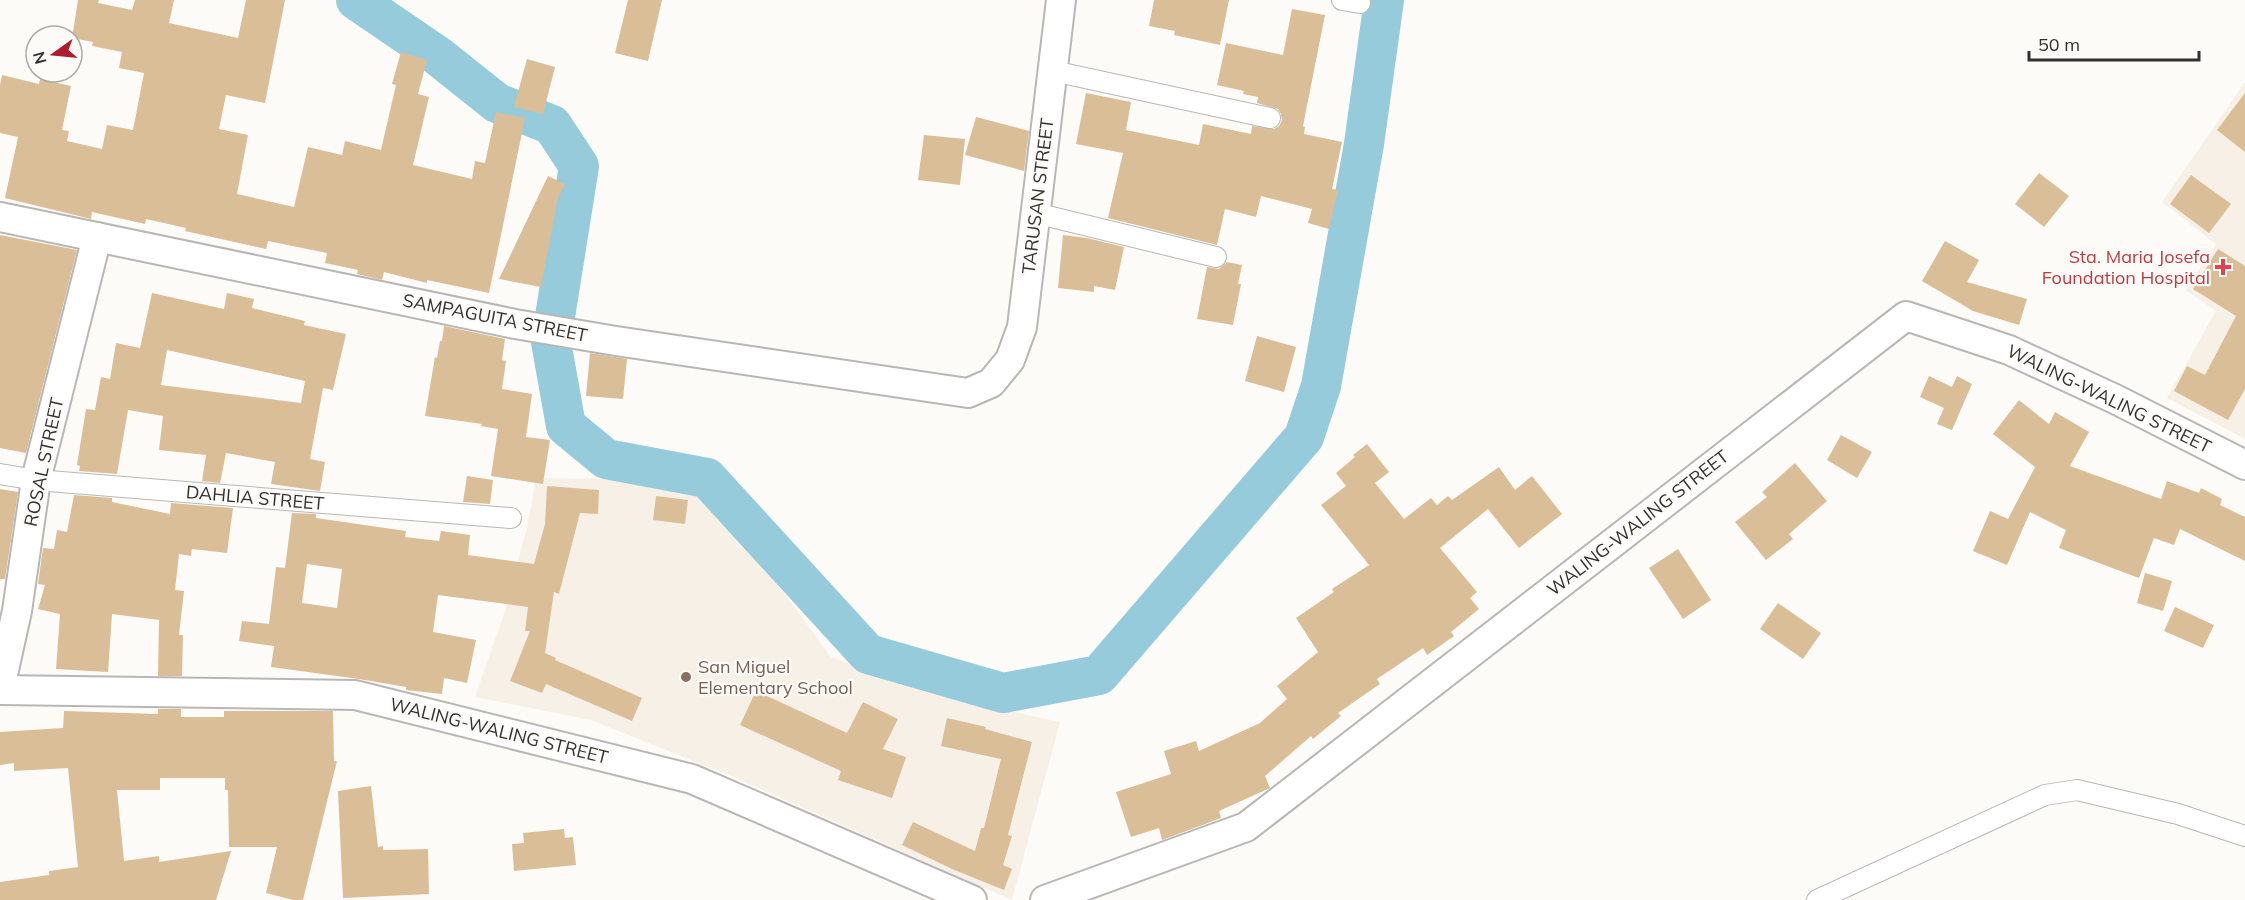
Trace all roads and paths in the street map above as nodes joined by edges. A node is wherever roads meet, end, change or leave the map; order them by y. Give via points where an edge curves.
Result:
1 (1061, 0) edge
2 (1053, 72) junction
3 (1270, 118) dead end
4 (1035, 213) junction
5 (0, 217) edge
6 (97, 237) junction
7 (1216, 256) dead end
8 (991, 383) joint
9 (2245, 465) edge
10 (0, 474) edge
11 (36, 480) junction
12 (511, 518) dead end
13 (9, 610) edge
14 (0, 689) edge
15 (2245, 836) edge
16 (972, 900) edge
17 (1045, 900) edge
18 (1817, 900) edge

1 - 2 street, TARUSAN STREET
2 - 3 street
2 - 4 street, TARUSAN STREET
4 - 7 street
4 - 8 street, TARUSAN STREET via 1022,327 1010,360
5 - 6 street, SAMPAGUITA STREET
6 - 8 street, SAMPAGUITA STREET via 551,330 968,393
6 - 11 street, ROSAL STREET
9 - 17 street, WALING-WALING STREET via 2009,350 1906,316 1245,827
10 - 11 street, DAHLIA STREET
11 - 12 street, DAHLIA STREET
11 - 13 street, ROSAL STREET
13 - 14 street, ROSAL STREET
14 - 16 street, WALING-WALING STREET via 355,695 693,779
15 - 18 street via 2178,814 2077,790 2045,795

